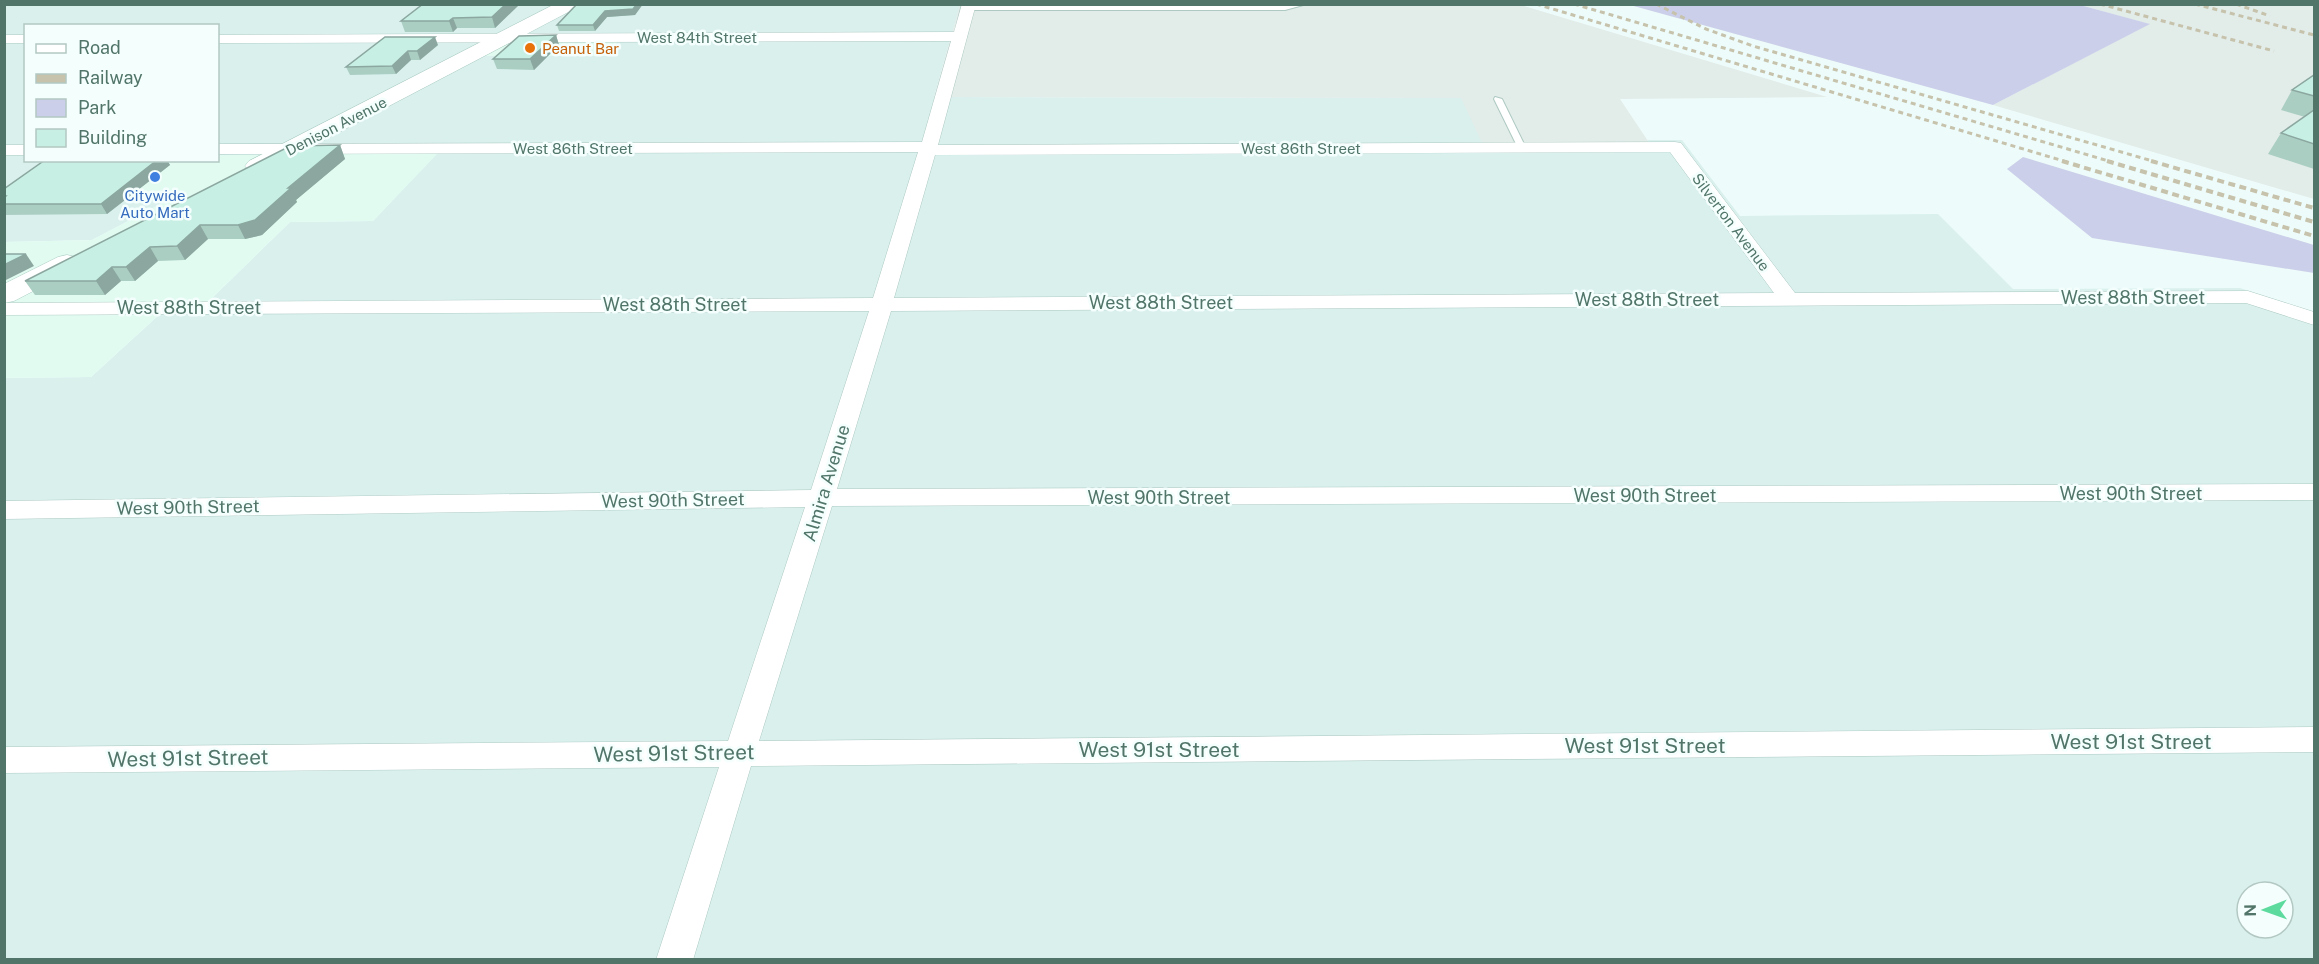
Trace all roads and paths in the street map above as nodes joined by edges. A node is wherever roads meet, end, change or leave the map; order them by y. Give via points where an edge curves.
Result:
1 (570, 4) edge
2 (1304, 4) edge
3 (968, 6) edge
4 (1009, 6) edge
5 (961, 36) junction
6 (506, 38) junction
7 (4, 39) edge
8 (24, 39) edge
9 (219, 39) edge
10 (1498, 99) dead end
11 (1675, 147) joint
12 (292, 148) junction
13 (928, 148) junction
14 (1522, 148) junction
15 (219, 149) edge
16 (4, 150) edge
17 (24, 150) edge
18 (239, 176) edge
19 (90, 252) edge
20 (4, 295) edge
21 (1788, 298) junction
22 (881, 303) junction
23 (4, 309) edge
24 (2314, 319) edge
25 (2314, 492) edge
26 (822, 498) junction
27 (4, 510) edge
28 (2314, 740) edge
29 (739, 752) junction
30 (4, 760) edge
31 (674, 960) edge

1 - 6 main road, Denison Avenue
2 - 4 lane via 1285,8
3 - 4 lane
3 - 5 street, Almira Avenue
5 - 6 street, West 84th Street
5 - 13 street, Almira Avenue
6 - 9 street, West 84th Street
6 - 12 main road, Denison Avenue
7 - 8 street
10 - 14 lane
11 - 14 street, West 86th Street
11 - 21 street, Silverton Avenue
12 - 13 street, West 86th Street
12 - 15 street, West 86th Street
12 - 18 main road, Denison Avenue
13 - 14 street, West 86th Street
13 - 22 street, Almira Avenue
16 - 17 street
19 - 20 main road
21 - 22 street, West 88th Street
21 - 24 street, West 88th Street via 2248,297
22 - 23 street, West 88th Street
22 - 26 street, Almira Avenue
25 - 26 street, West 90th Street
26 - 27 street, West 90th Street
26 - 29 street, Almira Avenue
28 - 29 street, West 91st Street
29 - 30 street, West 91st Street
29 - 31 street, Almira Avenue

